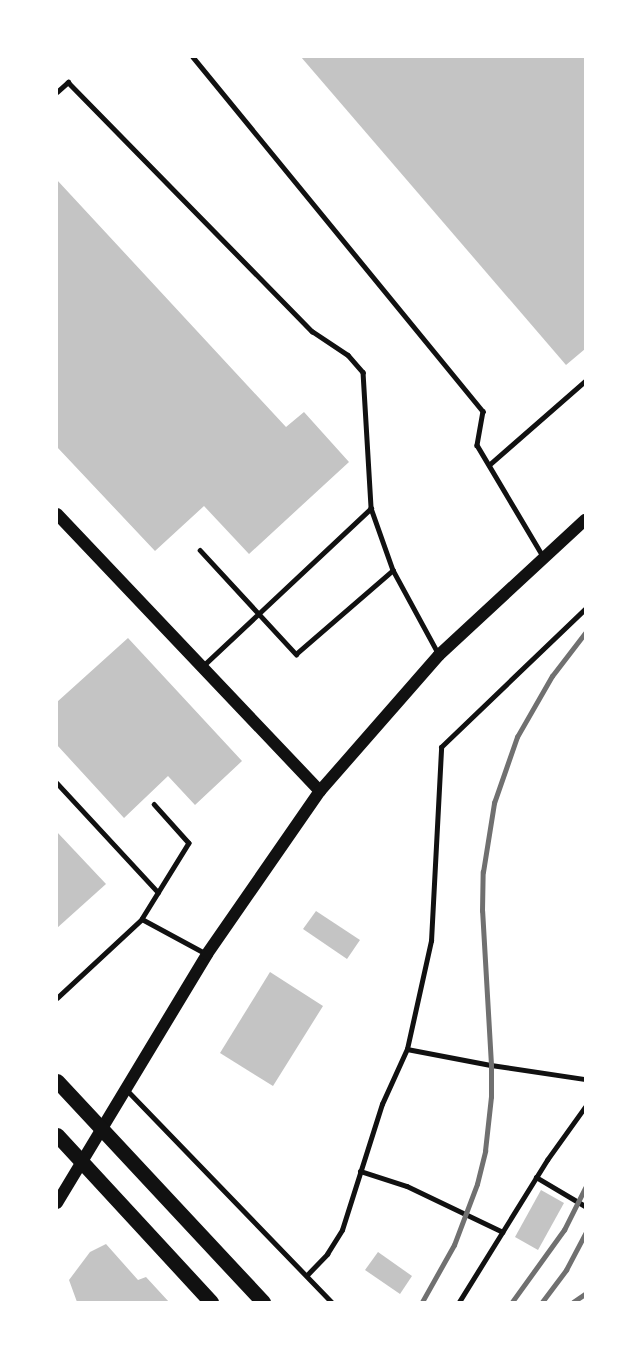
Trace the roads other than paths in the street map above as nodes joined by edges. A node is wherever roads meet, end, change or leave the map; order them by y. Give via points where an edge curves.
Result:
1 (193, 57) edge
2 (57, 92) edge
3 (585, 381) edge
4 (489, 465) junction
5 (371, 508) junction
6 (57, 514) edge
7 (585, 520) edge
8 (200, 550) dead end
9 (544, 558) junction
10 (393, 570) junction
11 (585, 609) edge
12 (260, 613) junction
13 (440, 655) junction
14 (202, 667) junction
15 (57, 783) edge
16 (320, 791) junction
17 (154, 804) dead end
18 (158, 892) junction
19 (142, 919) junction
20 (207, 954) junction
21 (57, 998) edge
22 (407, 1049) junction
23 (585, 1079) edge
24 (57, 1081) edge
25 (126, 1089) junction
26 (585, 1107) edge
27 (57, 1135) edge
28 (360, 1171) junction
29 (536, 1177) junction
30 (57, 1203) edge
31 (585, 1206) edge
32 (503, 1232) junction
33 (307, 1275) junction
34 (211, 1302) edge
35 (263, 1302) edge
36 (332, 1302) edge
37 (459, 1302) edge

1 - 4 lane via 483,411 477,445
2 - 5 lane via 68,82 312,331 348,355 363,372
3 - 4 lane
4 - 9 lane
5 - 10 lane
5 - 12 lane
6 - 14 main road
7 - 9 main road
8 - 12 lane
9 - 13 main road
10 - 12 lane via 296,654
10 - 13 lane
11 - 22 lane via 441,747 431,942
12 - 14 lane
13 - 16 main road
14 - 16 main road
15 - 18 lane
16 - 20 main road
17 - 18 lane via 189,843
18 - 19 lane
19 - 20 lane
19 - 21 lane
20 - 25 main road
22 - 23 lane
22 - 28 lane via 382,1104
24 - 35 main road
25 - 30 main road
25 - 33 lane
26 - 29 lane
27 - 34 main road
28 - 32 lane via 407,1186
28 - 33 lane via 342,1230
29 - 31 lane
29 - 32 lane
32 - 37 lane
33 - 36 lane

